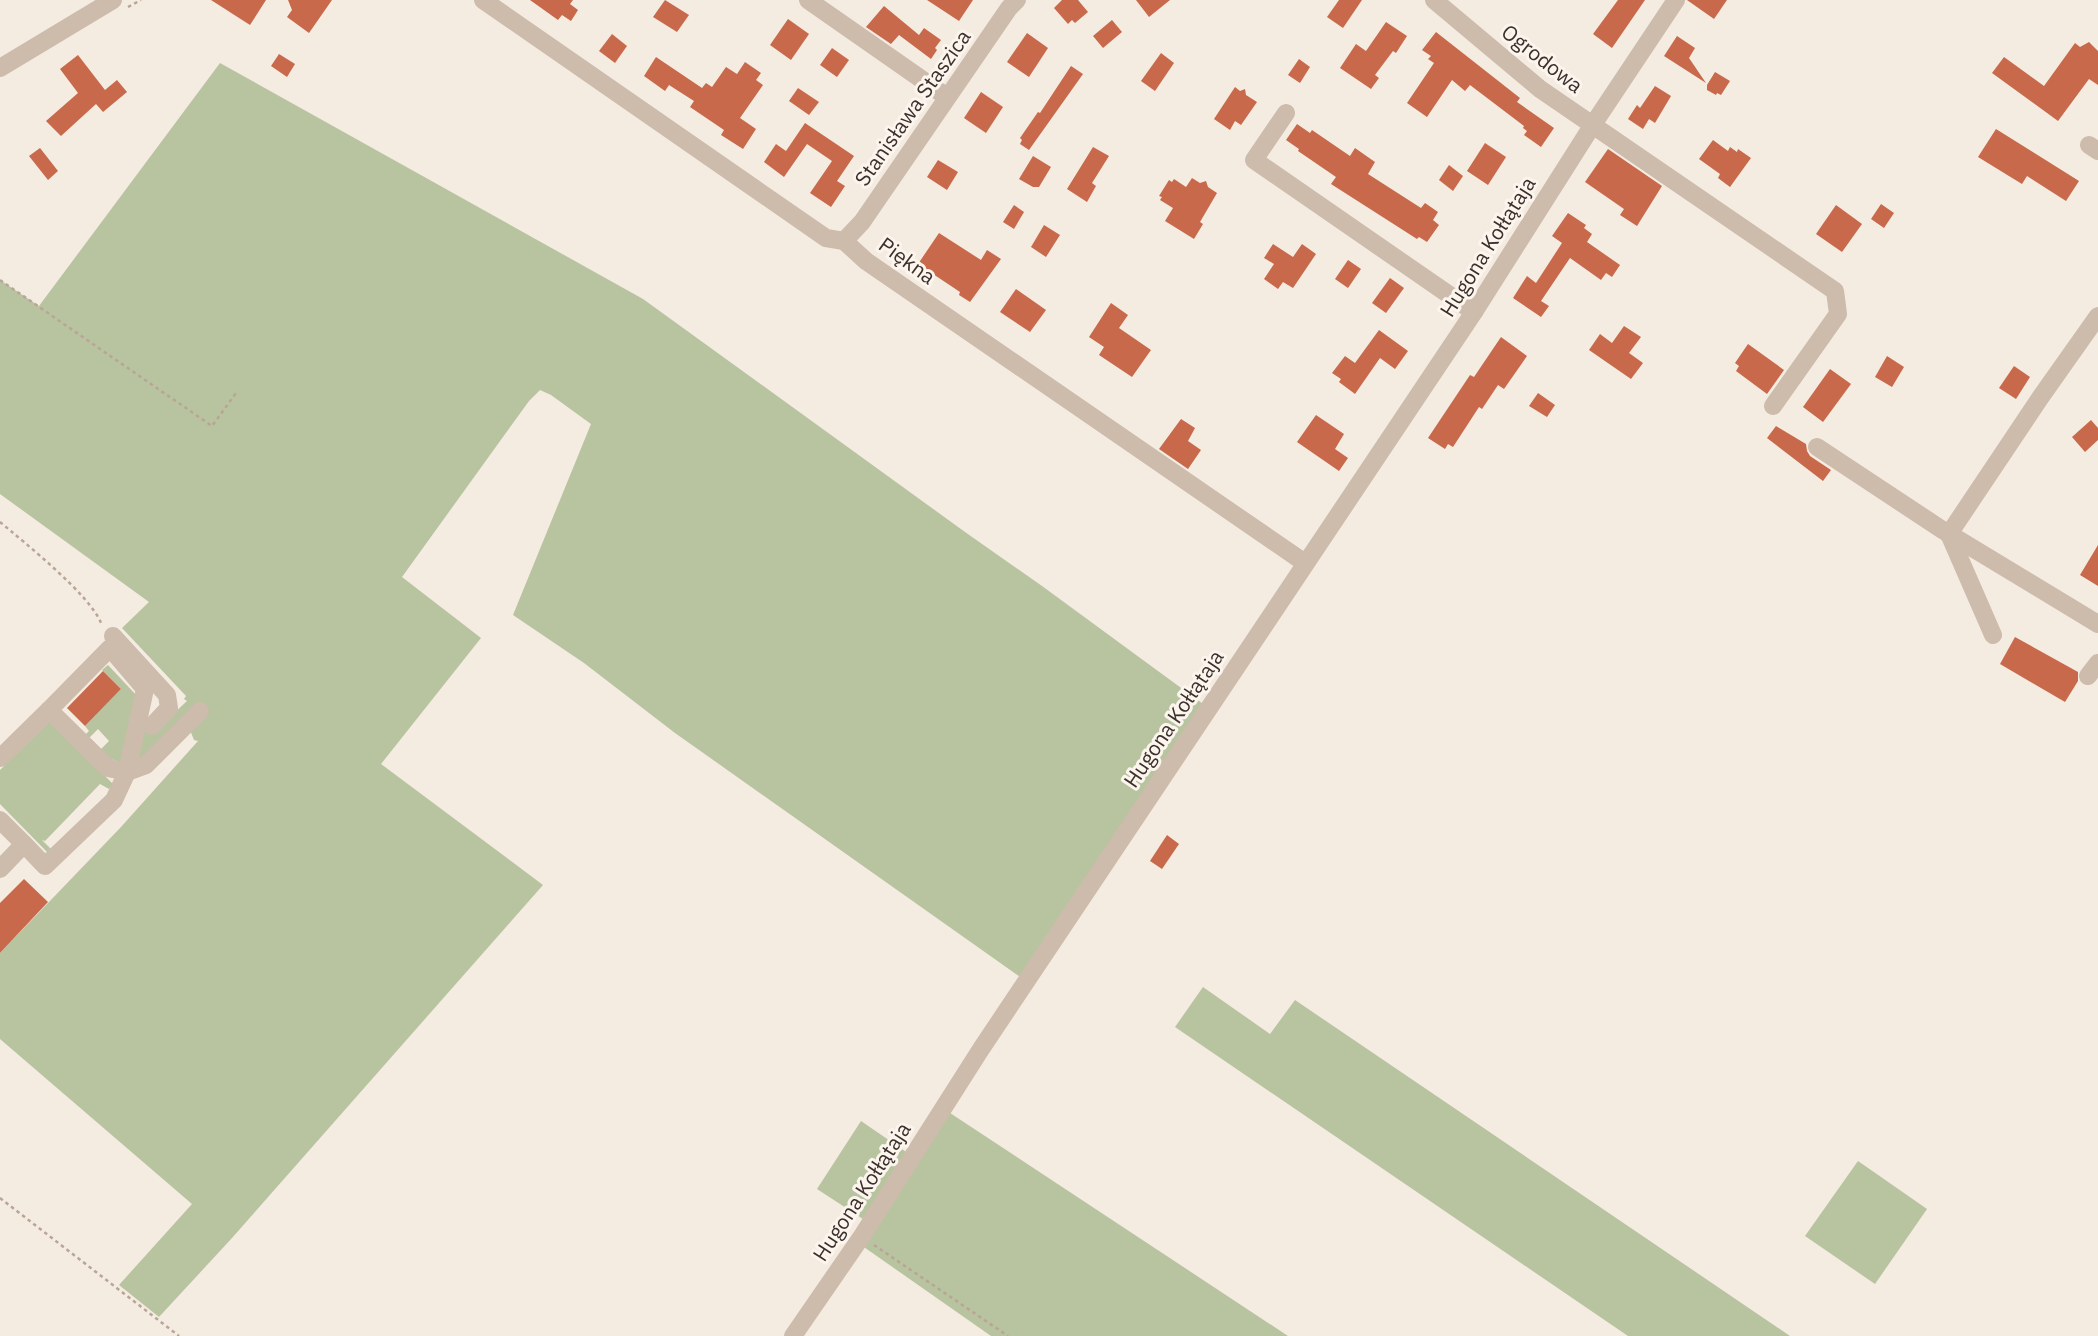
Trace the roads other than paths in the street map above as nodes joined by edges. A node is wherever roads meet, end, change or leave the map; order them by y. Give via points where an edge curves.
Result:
1 (113, 0) edge
2 (483, 0) edge
3 (808, 0) edge
4 (1017, 0) edge
5 (1434, 0) edge
6 (1676, 0) edge
7 (0, 68) edge
8 (947, 97) junction
9 (1286, 113) dead end
10 (1592, 126) junction
11 (845, 241) junction
12 (1474, 312) junction
13 (2098, 316) edge
14 (1773, 406) dead end
15 (1817, 447) dead end
16 (1949, 534) junction
17 (1306, 563) junction
18 (2098, 624) edge
19 (1993, 635) dead end
20 (113, 642) junction
21 (48, 710) junction
22 (200, 711) dead end
23 (152, 726) dead end
24 (0, 758) edge
25 (127, 772) junction
26 (0, 820) edge
27 (24, 844) junction
28 (0, 870) edge
29 (793, 1336) edge

1 - 7 street
2 - 11 street, Piękna via 826,238
3 - 8 street
4 - 8 street, Stanisława Staszica
5 - 10 street, Ogrodowa
6 - 10 street, Hugona Kołłątaja
8 - 11 street, Stanisława Staszica
9 - 12 street via 1254,160
10 - 12 street, Hugona Kołłątaja
10 - 14 street via 1835,291 1838,314
11 - 17 street, Piękna via 866,261
12 - 17 street, Hugona Kołłątaja
13 - 16 street
15 - 16 street
16 - 18 street
16 - 19 street
17 - 29 street, Hugona Kołłątaja
20 - 21 street
20 - 23 street via 167,695 169,708
20 - 25 street via 145,689
21 - 24 street
21 - 25 street via 108,768
22 - 25 street via 146,765
25 - 27 street via 114,800 45,866
26 - 27 street
27 - 28 street

